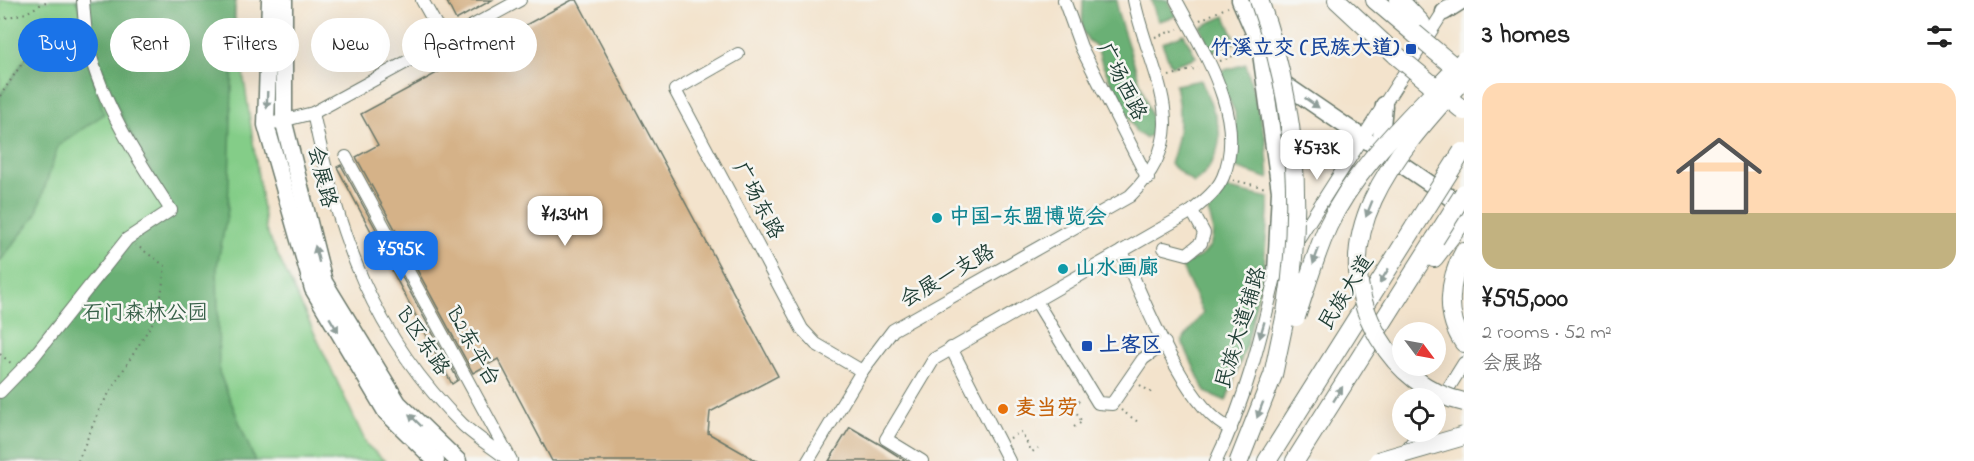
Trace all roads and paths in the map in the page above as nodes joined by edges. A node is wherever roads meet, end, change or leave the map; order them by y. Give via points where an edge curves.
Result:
1 (49, 0) edge
2 (83, 0) edge
3 (270, 0) edge
4 (284, 0) edge
5 (422, 0) edge
6 (520, 0) edge
7 (1064, 0) edge
8 (1134, 0) edge
9 (1176, 0) edge
10 (1240, 0) edge
11 (1259, 0) edge
12 (1337, 0) edge
13 (1375, 0) edge
14 (1399, 0) edge
15 (1463, 0) edge
16 (1447, 6) edge
17 (85, 18) edge
18 (432, 18) edge
19 (487, 18) edge
20 (0, 19) edge
21 (738, 54) dead end
22 (1464, 60) edge
23 (402, 64) edge
24 (1464, 65) edge
25 (18, 69) edge
26 (1264, 70) junction
27 (96, 72) edge
28 (1464, 76) edge
29 (0, 96) edge
30 (1384, 105) junction
31 (1464, 111) edge
32 (313, 113) junction
33 (284, 123) junction
34 (266, 125) junction
35 (1362, 139) junction
36 (1463, 150) edge
37 (346, 157) dead end
38 (1406, 168) junction
39 (1223, 178) junction
40 (1148, 179) junction
41 (1280, 191) junction
42 (1460, 199) edge
43 (1192, 211) junction
44 (1464, 219) edge
45 (127, 239) junction
46 (1441, 239) junction
47 (1164, 248) dead end
48 (1122, 251) junction
49 (1464, 252) edge
50 (1276, 273) junction
51 (1036, 301) junction
52 (1291, 315) junction
53 (1165, 343) junction
54 (1464, 343) edge
55 (951, 348) junction
56 (0, 354) edge
57 (1464, 363) edge
58 (20, 371) junction
59 (862, 371) junction
60 (1130, 379) junction
61 (0, 392) edge
62 (1446, 392) edge
63 (1090, 395) junction
64 (1155, 395) dead end
65 (1464, 402) edge
66 (1112, 404) junction
67 (1138, 422) dead end
68 (1074, 427) dead end
69 (1231, 429) junction
70 (1464, 436) edge
71 (1412, 442) edge
72 (1000, 443) junction
73 (1464, 443) edge
74 (1038, 448) dead end
75 (78, 461) edge
76 (436, 461) edge
77 (458, 461) edge
78 (511, 461) edge
79 (808, 461) edge
80 (922, 461) edge
81 (1009, 461) edge
82 (1216, 461) edge
83 (1239, 461) edge
84 (1268, 461) edge
85 (1295, 461) edge
86 (1378, 461) edge
87 (1398, 461) edge
88 (1405, 461) edge

1 - 20 path via 26,13
2 - 17 street
3 -> 34 main road, 会展路
4 - 33 main road, 会展路
5 - 18 street
6 - 19 street
7 - 40 street, 广场西路 via 1081,46
8 - 40 street, 会展一支路 via 1162,100 1166,133 1160,159
9 - 39 street via 1224,101 1231,128
10 - 26 main road via 1260,46
11 - 52 highway, bridge via 1283,80 1293,148 1296,221
12 - 31 highway, bridge
13 - 28 highway, bridge
14 - 24 highway
15 - 16 main road
16 - 30 street, 民族大道辅路
21 - 59 street, 广场东路 via 675,90 802,329 816,344
22 -> 52 highway, bridge via 1353,185 1329,225
23 - 32 street
25 - 29 path
26 -> 35 main road
26 - 41 main road
27 - 45 street via 101,87 171,210
28 -> 65 highway, bridge via 1413,135 1382,180 1362,228 1358,272 1358,286 1370,323 1399,367 1431,390
30 - 35 street, 民族大道辅路
30 - 38 main road via 1381,136 1388,152
32 - 33 street
32 - 78 street, B区东路 via 329,190 348,247 389,332 417,375 464,426
33 - 34 street
77 -> 33 main road, 会展路 via 398,403 324,282
34 -> 76 main road, 会展路 via 313,289 387,412
35 - 38 main road
35 - 50 street, 民族大道辅路
36 -> 84 highway, 民族大道, bridge
37 - 78 street, B2东平台
38 - 42 main road
39 - 41 path
39 - 43 street
40 - 59 street, 会展一支路 via 1130,196 893,330
41 - 50 main road
42 - 46 highway, bridge
43 - 47 street via 1204,233 1196,250 1187,254
43 - 48 street
44 - 46 highway
45 - 58 street
45 - 75 path via 165,266 159,312 100,408
85 -> 46 highway
48 - 51 street
48 - 53 street
49 - 54 highway via 1455,272 1451,298 1454,324
50 -> 69 street, 民族大道辅路
51 - 55 street
51 - 63 street
52 -> 83 highway via 1273,375
53 - 60 street via 1143,359
53 - 69 street via 1199,404
55 - 72 street
55 - 80 street via 934,359 886,439
56 - 58 path
57 - 62 street
58 - 61 street
59 - 79 street, 会展一支路
60 - 64 path
60 - 66 street
63 - 66 street via 1098,403
63 - 68 path via 1072,405 1082,423
66 - 67 path
69 - 82 street, 民族大道辅路
70 - 86 highway, bridge
71 - 87 street
72 - 74 path via 1021,432 1032,452
72 - 81 street
73 - 88 main road

